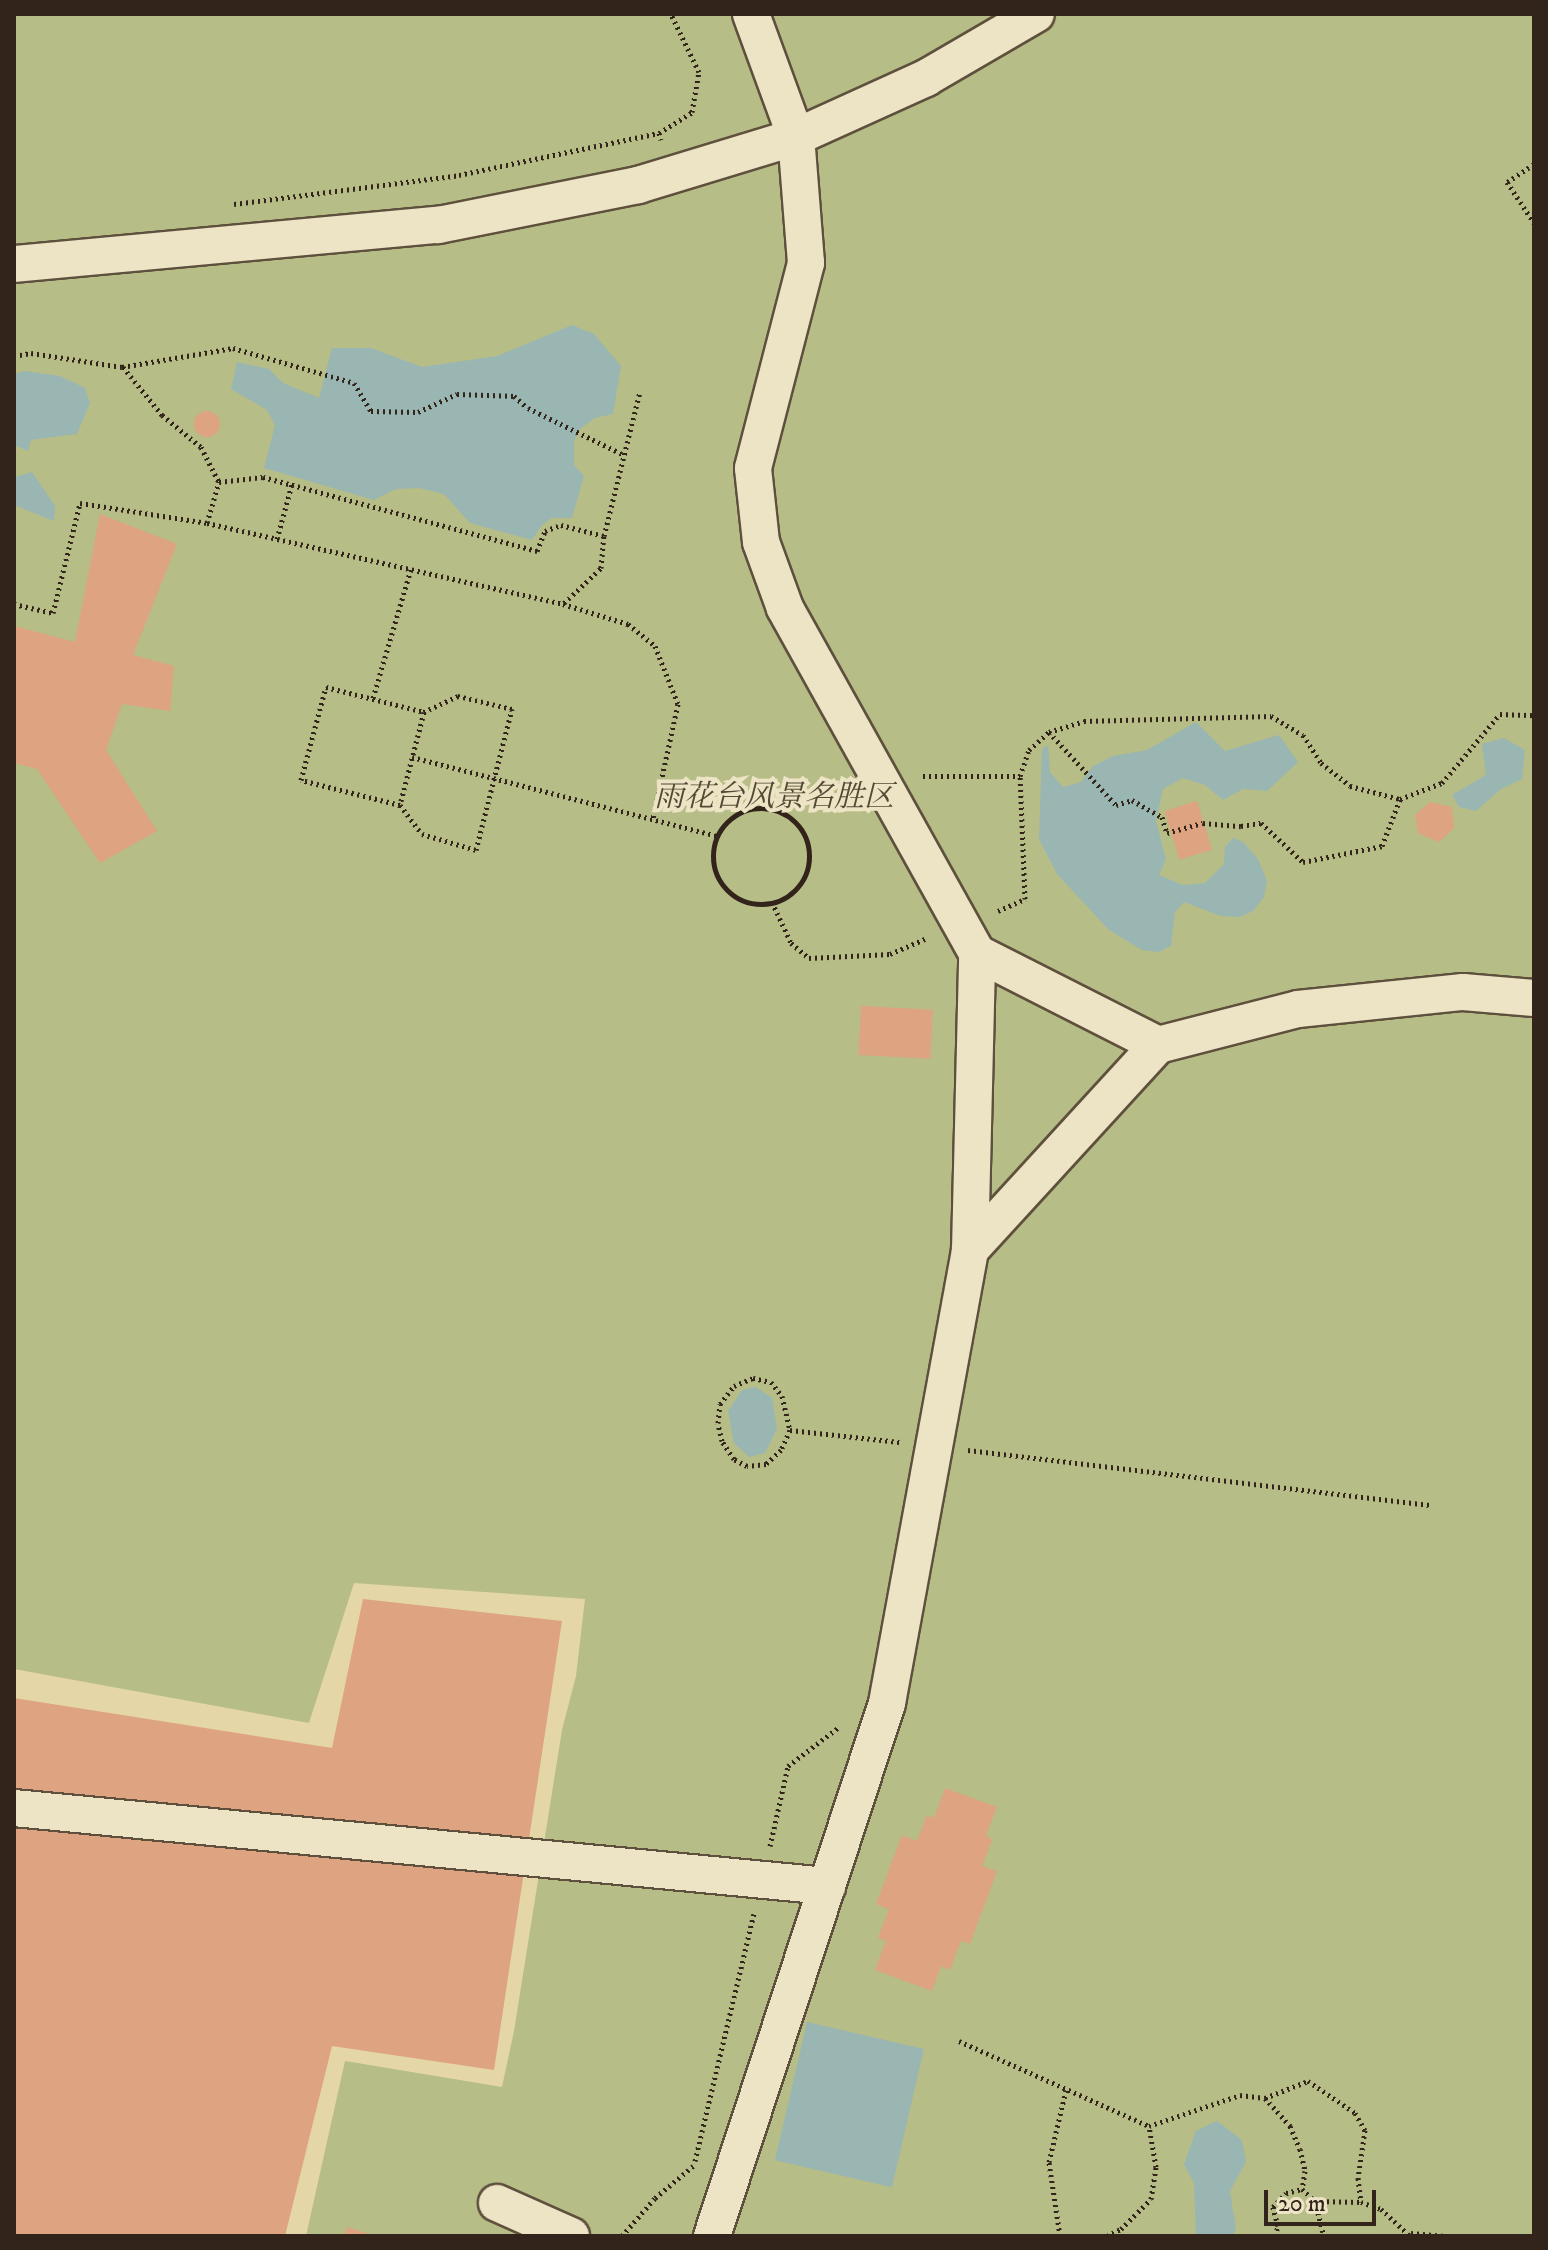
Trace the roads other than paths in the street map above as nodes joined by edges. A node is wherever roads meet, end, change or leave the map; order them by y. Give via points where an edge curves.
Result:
1 (751, 14) edge
2 (1036, 14) edge
3 (796, 137) junction
4 (14, 264) edge
5 (969, 938) junction
6 (1534, 998) edge
7 (1158, 1045) junction
8 (970, 1250) junction
9 (14, 1808) edge
10 (827, 1886) junction
11 (497, 2203) dead end
12 (571, 2236) edge
13 (712, 2236) edge

1 - 3 lane
2 - 3 lane via 926,78
3 - 4 lane via 638,185 438,225
3 - 5 lane via 806,263 753,468 761,542 785,608
5 - 7 lane
5 - 8 lane
6 - 7 lane via 1463,992 1298,1009
7 - 8 lane
8 - 10 lane via 918,1444 887,1703
9 - 10 lane
10 - 13 lane
11 - 12 lane

